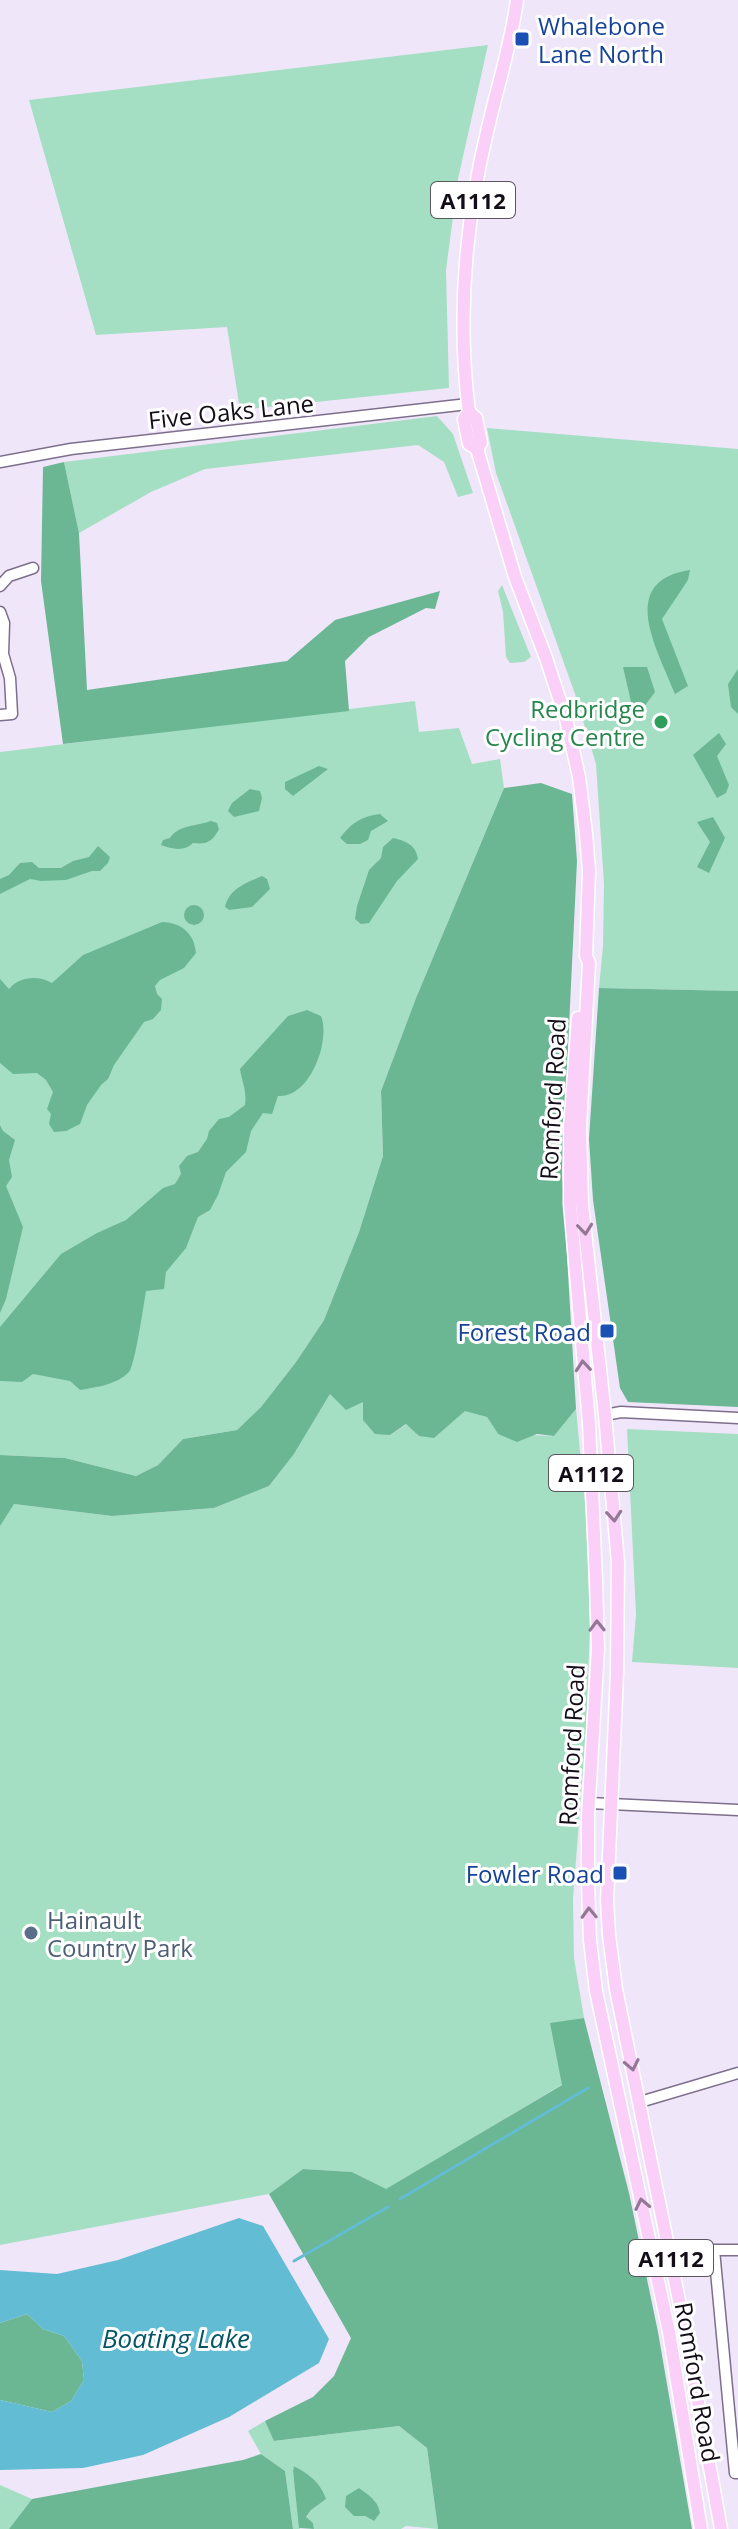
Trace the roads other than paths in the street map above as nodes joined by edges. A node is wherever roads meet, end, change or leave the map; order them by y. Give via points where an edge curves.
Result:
1 (517, 0) edge
2 (468, 408) junction
3 (0, 462) edge
4 (33, 568) dead end
5 (0, 586) edge
6 (0, 612) edge
7 (0, 715) edge
8 (586, 956) junction
9 (605, 1415) junction
10 (738, 1418) edge
11 (589, 1803) junction
12 (611, 1804) junction
13 (738, 1810) edge
14 (738, 2073) edge
15 (640, 2102) junction
16 (738, 2250) edge
17 (732, 2387) edge
18 (738, 2473) edge
19 (701, 2529) edge
20 (721, 2529) edge

1 - 2 main road, Romford Road / A1112 via 467,238 463,294
2 - 3 street, Five Oaks Lane via 71,449
2 - 8 main road, Romford Road / A1112 via 464,421 469,444 477,449 566,719 579,777 589,871
4 - 5 street via 9,576
6 - 7 street via 12,714
8 -> 9 main road, Romford Road / A1112 via 582,1204
11 -> 8 main road, Romford Road / A1112 via 598,1649 596,1580 570,1204 570,1127
9 - 10 street
9 -> 12 main road, Romford Road / A1112 via 618,1563
11 - 12 street
19 -> 11 main road, Romford Road / A1112 via 669,2332 596,1991 588,1910
12 - 13 street
12 -> 15 main road, Romford Road / A1112 via 609,1935
14 - 15 street
15 - 20 main road, Romford Road / A1112
16 - 17 street via 714,2250
17 - 18 street

